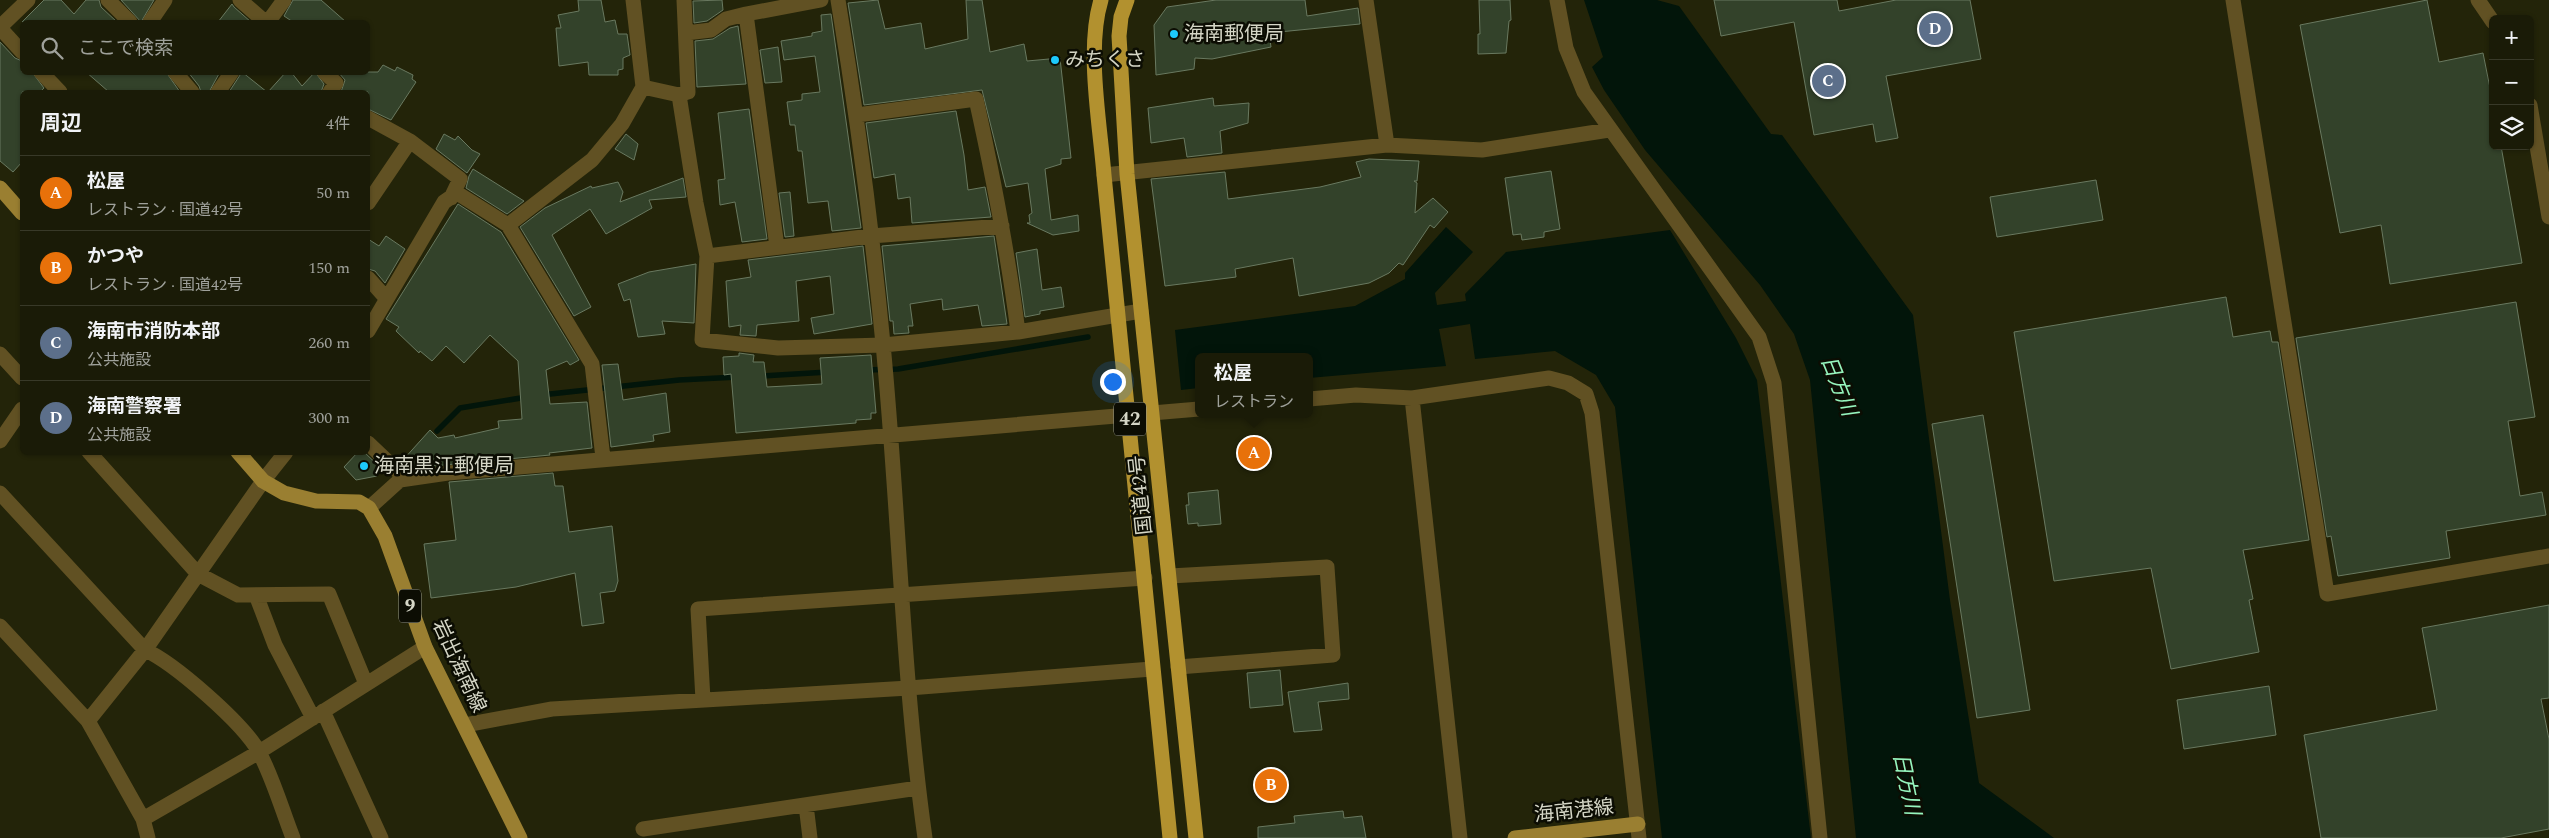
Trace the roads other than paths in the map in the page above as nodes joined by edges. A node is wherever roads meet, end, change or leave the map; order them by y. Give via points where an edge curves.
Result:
1 (28, 0) edge
2 (108, 0) edge
3 (165, 0) edge
4 (240, 0) edge
5 (284, 0) edge
6 (633, 0) edge
7 (684, 0) edge
8 (822, 0) edge
9 (838, 0) edge
10 (1094, 0) edge
11 (1101, 0) edge
12 (1116, 0) edge
13 (1127, 0) edge
14 (1366, 0) edge
15 (1557, 0) edge
16 (2233, 0) edge
17 (2478, 0) edge
18 (746, 14) junction
19 (2489, 16) edge
20 (128, 20) edge
21 (151, 20) edge
22 (273, 20) edge
23 (0, 28) edge
24 (686, 33) junction
25 (1095, 36) junction
26 (1119, 36) junction
27 (20, 50) edge
28 (44, 75) edge
29 (178, 75) edge
30 (230, 75) edge
31 (327, 75) edge
32 (643, 88) junction
33 (58, 90) edge
34 (190, 90) edge
35 (219, 90) edge
36 (331, 90) edge
37 (679, 95) junction
38 (857, 115) junction
39 (370, 119) edge
40 (2534, 129) edge
41 (1609, 130) junction
42 (410, 141) junction
43 (1387, 145) junction
44 (1127, 174) junction
45 (1104, 176) junction
46 (0, 188) edge
47 (451, 198) junction
48 (370, 200) edge
49 (20, 211) edge
50 (2549, 217) edge
51 (508, 225) junction
52 (1002, 226) junction
53 (871, 236) junction
54 (777, 247) junction
55 (707, 256) junction
56 (370, 280) edge
57 (386, 298) junction
58 (1141, 311) junction
59 (1117, 315) junction
60 (370, 327) edge
61 (1018, 332) junction
62 (883, 345) junction
63 (0, 354) edge
64 (20, 376) edge
65 (1412, 398) junction
66 (1313, 399) edge
67 (1195, 409) edge
68 (20, 412) edge
69 (1153, 413) junction
70 (1129, 415) junction
71 (889, 434) junction
72 (0, 441) edge
73 (370, 445) edge
74 (92, 455) edge
75 (241, 455) edge
76 (284, 455) edge
77 (603, 458) junction
78 (406, 479) junction
79 (263, 480) junction
80 (0, 492) edge
81 (369, 508) junction
82 (2549, 556) edge
83 (198, 574) junction
84 (1170, 576) junction
85 (1144, 578) junction
86 (256, 595) junction
87 (902, 596) junction
88 (0, 626) edge
89 (425, 647) junction
90 (145, 650) junction
91 (1178, 667) junction
92 (1152, 669) junction
93 (366, 684) junction
94 (909, 688) junction
95 (703, 700) junction
96 (318, 715) junction
97 (88, 721) junction
98 (465, 725) junction
99 (259, 752) junction
100 (918, 788) junction
101 (806, 805) junction
102 (143, 819) junction
103 (643, 829) dead end
104 (675, 831) edge
105 (1639, 831) edge
106 (148, 838) edge
107 (293, 838) edge
108 (381, 838) edge
109 (520, 838) edge
110 (810, 838) edge
111 (925, 838) edge
112 (1170, 838) edge
113 (1196, 838) edge
114 (1460, 838) edge
115 (1515, 838) edge
116 (1820, 838) edge

1 - 23 street
2 - 20 street
3 - 21 street
4 - 22 street
5 - 22 street
6 - 32 street
7 - 24 street
8 - 18 street
9 - 38 street
10 - 25 highway
11 - 25 highway, 国道42号 / 42
12 - 26 highway
13 - 26 highway, 国道42号 / 42
14 - 43 street
15 - 41 street via 1573,68 1584,92
16 - 82 street via 2327,594
17 - 19 street
18 - 24 street via 726,19 712,30
18 - 54 street
23 - 27 street
24 - 37 street via 688,92
25 - 45 highway, 国道42号 / 42
26 - 44 highway, 国道42号 / 42
28 - 33 street
29 - 34 street
30 - 35 street
31 - 36 street via 336,83
32 - 37 street
32 - 51 street via 622,124 592,160
37 - 55 street
38 - 52 street via 976,98
38 - 53 street
39 - 42 street
40 - 50 street
41 - 43 street via 1482,150
41 - 116 street via 1758,337 1774,383
42 - 47 street via 460,179
42 - 48 street
43 - 44 street
44 - 45 street
44 - 58 highway, 国道42号 / 42
45 - 59 highway, 国道42号 / 42
46 - 49 main road
47 - 51 street via 458,193
47 - 57 street via 444,202
51 - 77 street via 592,364
52 - 53 street
52 - 61 street
53 - 54 street
53 - 62 street
54 - 55 street
55 - 62 street via 702,340 778,348
56 - 57 street
57 - 60 street
58 - 59 street
58 - 69 highway, 国道42号 / 42
59 - 61 street
59 - 70 highway, 国道42号 / 42
61 - 62 street
62 - 71 street
63 - 64 street
65 - 66 street via 1356,395
65 - 105 street via 1550,378 1568,383 1586,394 1592,413
65 - 114 street
67 - 69 street
68 - 72 street
69 - 70 street
69 - 84 highway, 国道42号 / 42
70 - 71 street
70 - 85 highway, 国道42号 / 42
71 - 77 street
71 - 87 street
73 - 78 street
74 - 83 street
75 - 79 main road
76 - 79 street
77 - 78 street
78 - 81 street via 400,480
79 - 81 main road via 284,493 316,501 359,502
79 - 83 street
80 - 90 street
81 - 89 main road, 岩出海南線 / 9 via 385,536
83 - 86 street via 238,595
83 - 90 street
84 - 91 highway, 国道42号 / 42
84 - 91 street via 1327,567 1333,655
85 - 87 street
85 - 92 highway, 国道42号 / 42
86 - 93 street via 329,594
86 - 96 street via 275,645
87 - 94 street
87 - 95 street via 698,609
88 - 97 street
89 - 93 street
89 - 98 main road, 岩出海南線 / 9
90 - 97 street
90 - 99 street via 162,658 240,726
91 - 113 highway, 国道42号 / 42
92 - 94 street
92 - 112 highway, 国道42号 / 42
93 - 96 street
94 - 95 street
94 - 100 street
95 - 98 street via 552,709
96 - 99 street
96 - 108 street
97 - 102 street
98 - 109 main road, 岩出海南線 / 9
99 - 102 street
99 - 107 street
100 - 101 street
100 - 111 street
101 - 104 street
101 - 110 street
102 - 106 street
103 - 104 street
105 - 115 main road, 海南港線

